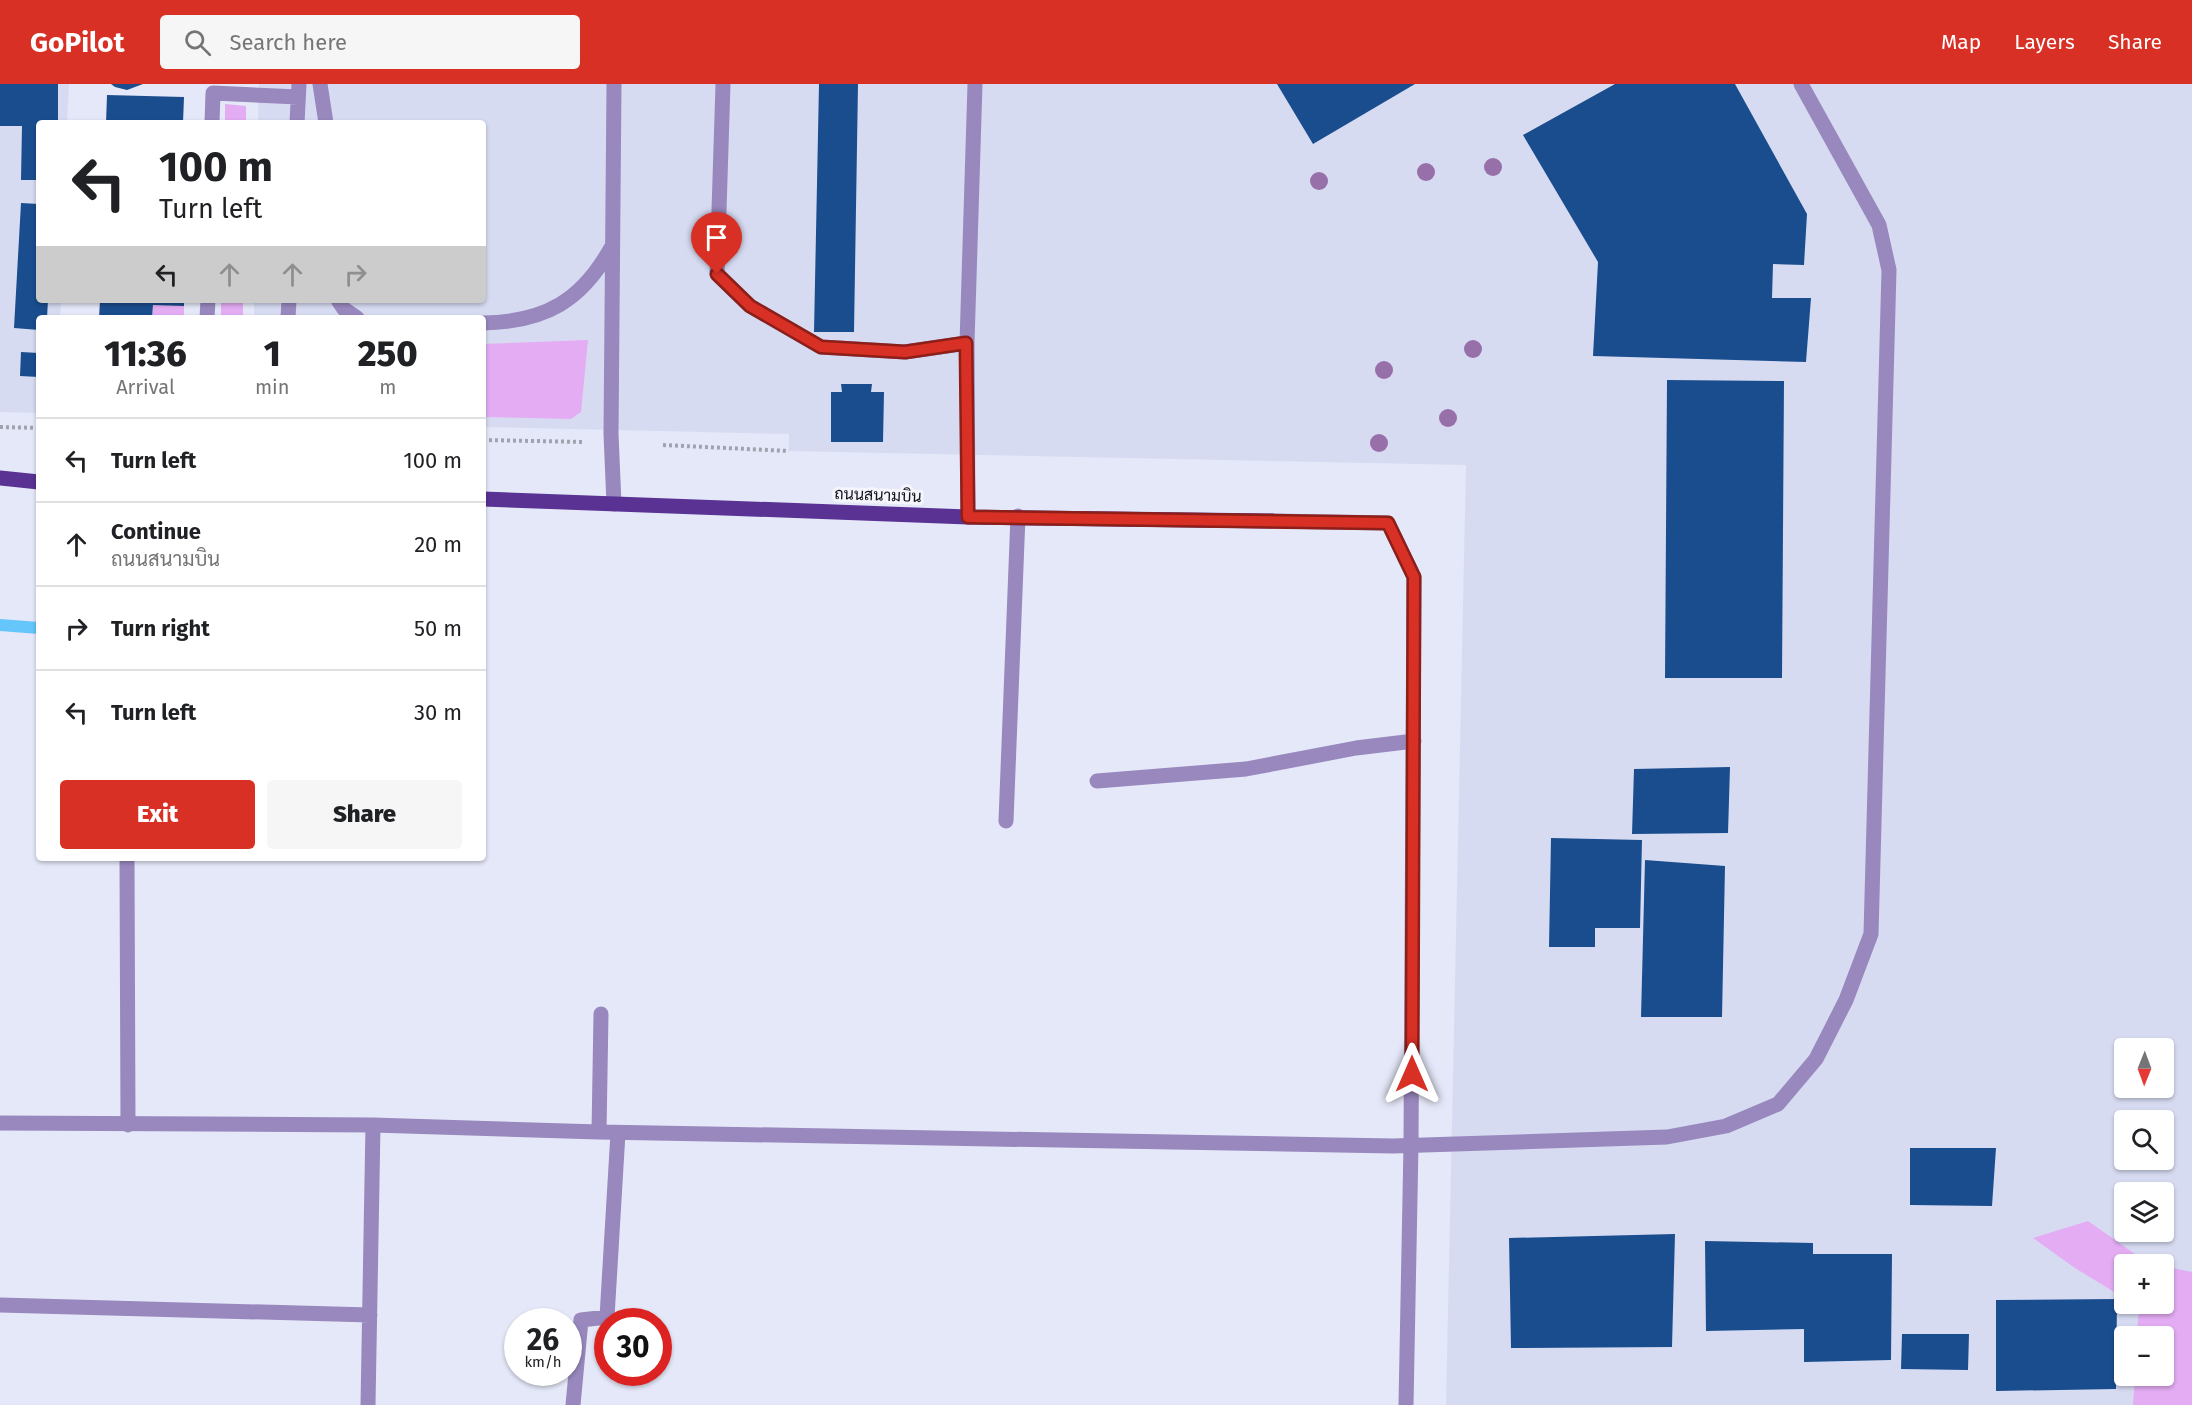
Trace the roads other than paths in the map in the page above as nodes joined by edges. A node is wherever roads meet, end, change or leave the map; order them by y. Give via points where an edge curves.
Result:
1 (320, 84) edge
2 (614, 84) edge
3 (723, 84) edge
4 (975, 84) edge
5 (1801, 84) edge
6 (298, 91) edge
7 (212, 120) edge
8 (297, 120) edge
9 (326, 120) edge
10 (613, 244) junction
11 (340, 303) edge
12 (353, 315) edge
13 (486, 323) edge
14 (966, 343) junction
15 (5, 481) edge
16 (36, 482) edge
17 (486, 499) edge
18 (614, 504) junction
19 (1018, 516) junction
20 (968, 517) junction
21 (1272, 521) joint
22 (1414, 741) junction
23 (1097, 781) dead end
24 (1006, 821) dead end
25 (128, 861) edge
26 (601, 1014) dead end
27 (0, 1122) edge
28 (128, 1125) junction
29 (373, 1125) junction
30 (599, 1132) junction
31 (618, 1133) junction
32 (1411, 1145) junction
33 (0, 1305) edge
34 (370, 1315) junction
35 (368, 1405) edge
36 (573, 1405) edge
37 (1406, 1405) edge

1 - 9 street
2 - 10 street
3 - 14 street via 717,274 750,306 821,347 905,352
4 - 14 street
5 - 32 street via 1879,225 1889,270 1871,934 1867,945 1846,1000 1816,1059 1778,1104 1726,1126 1667,1137
6 - 7 street via 213,93
6 - 8 street
10 - 13 street via 586,285 564,303 540,315
10 - 18 street
11 - 12 street
14 - 20 street
15 - 16 main road
17 - 18 main road, ถนนสนามบิน
18 - 20 main road, ถนนสนามบิน
19 - 20 main road, ถนนสนามบิน
19 - 21 main road, ถนนสนามบิน
19 - 24 street
21 - 22 street via 1388,523 1414,577
22 - 23 street via 1246,769
22 - 32 street
25 - 28 street
26 - 30 street
27 - 28 street
28 - 29 street
29 - 30 street
29 - 34 street
30 - 31 street
31 - 32 street
31 - 36 street via 607,1317 580,1320
32 - 37 street
33 - 34 street
34 - 35 street

